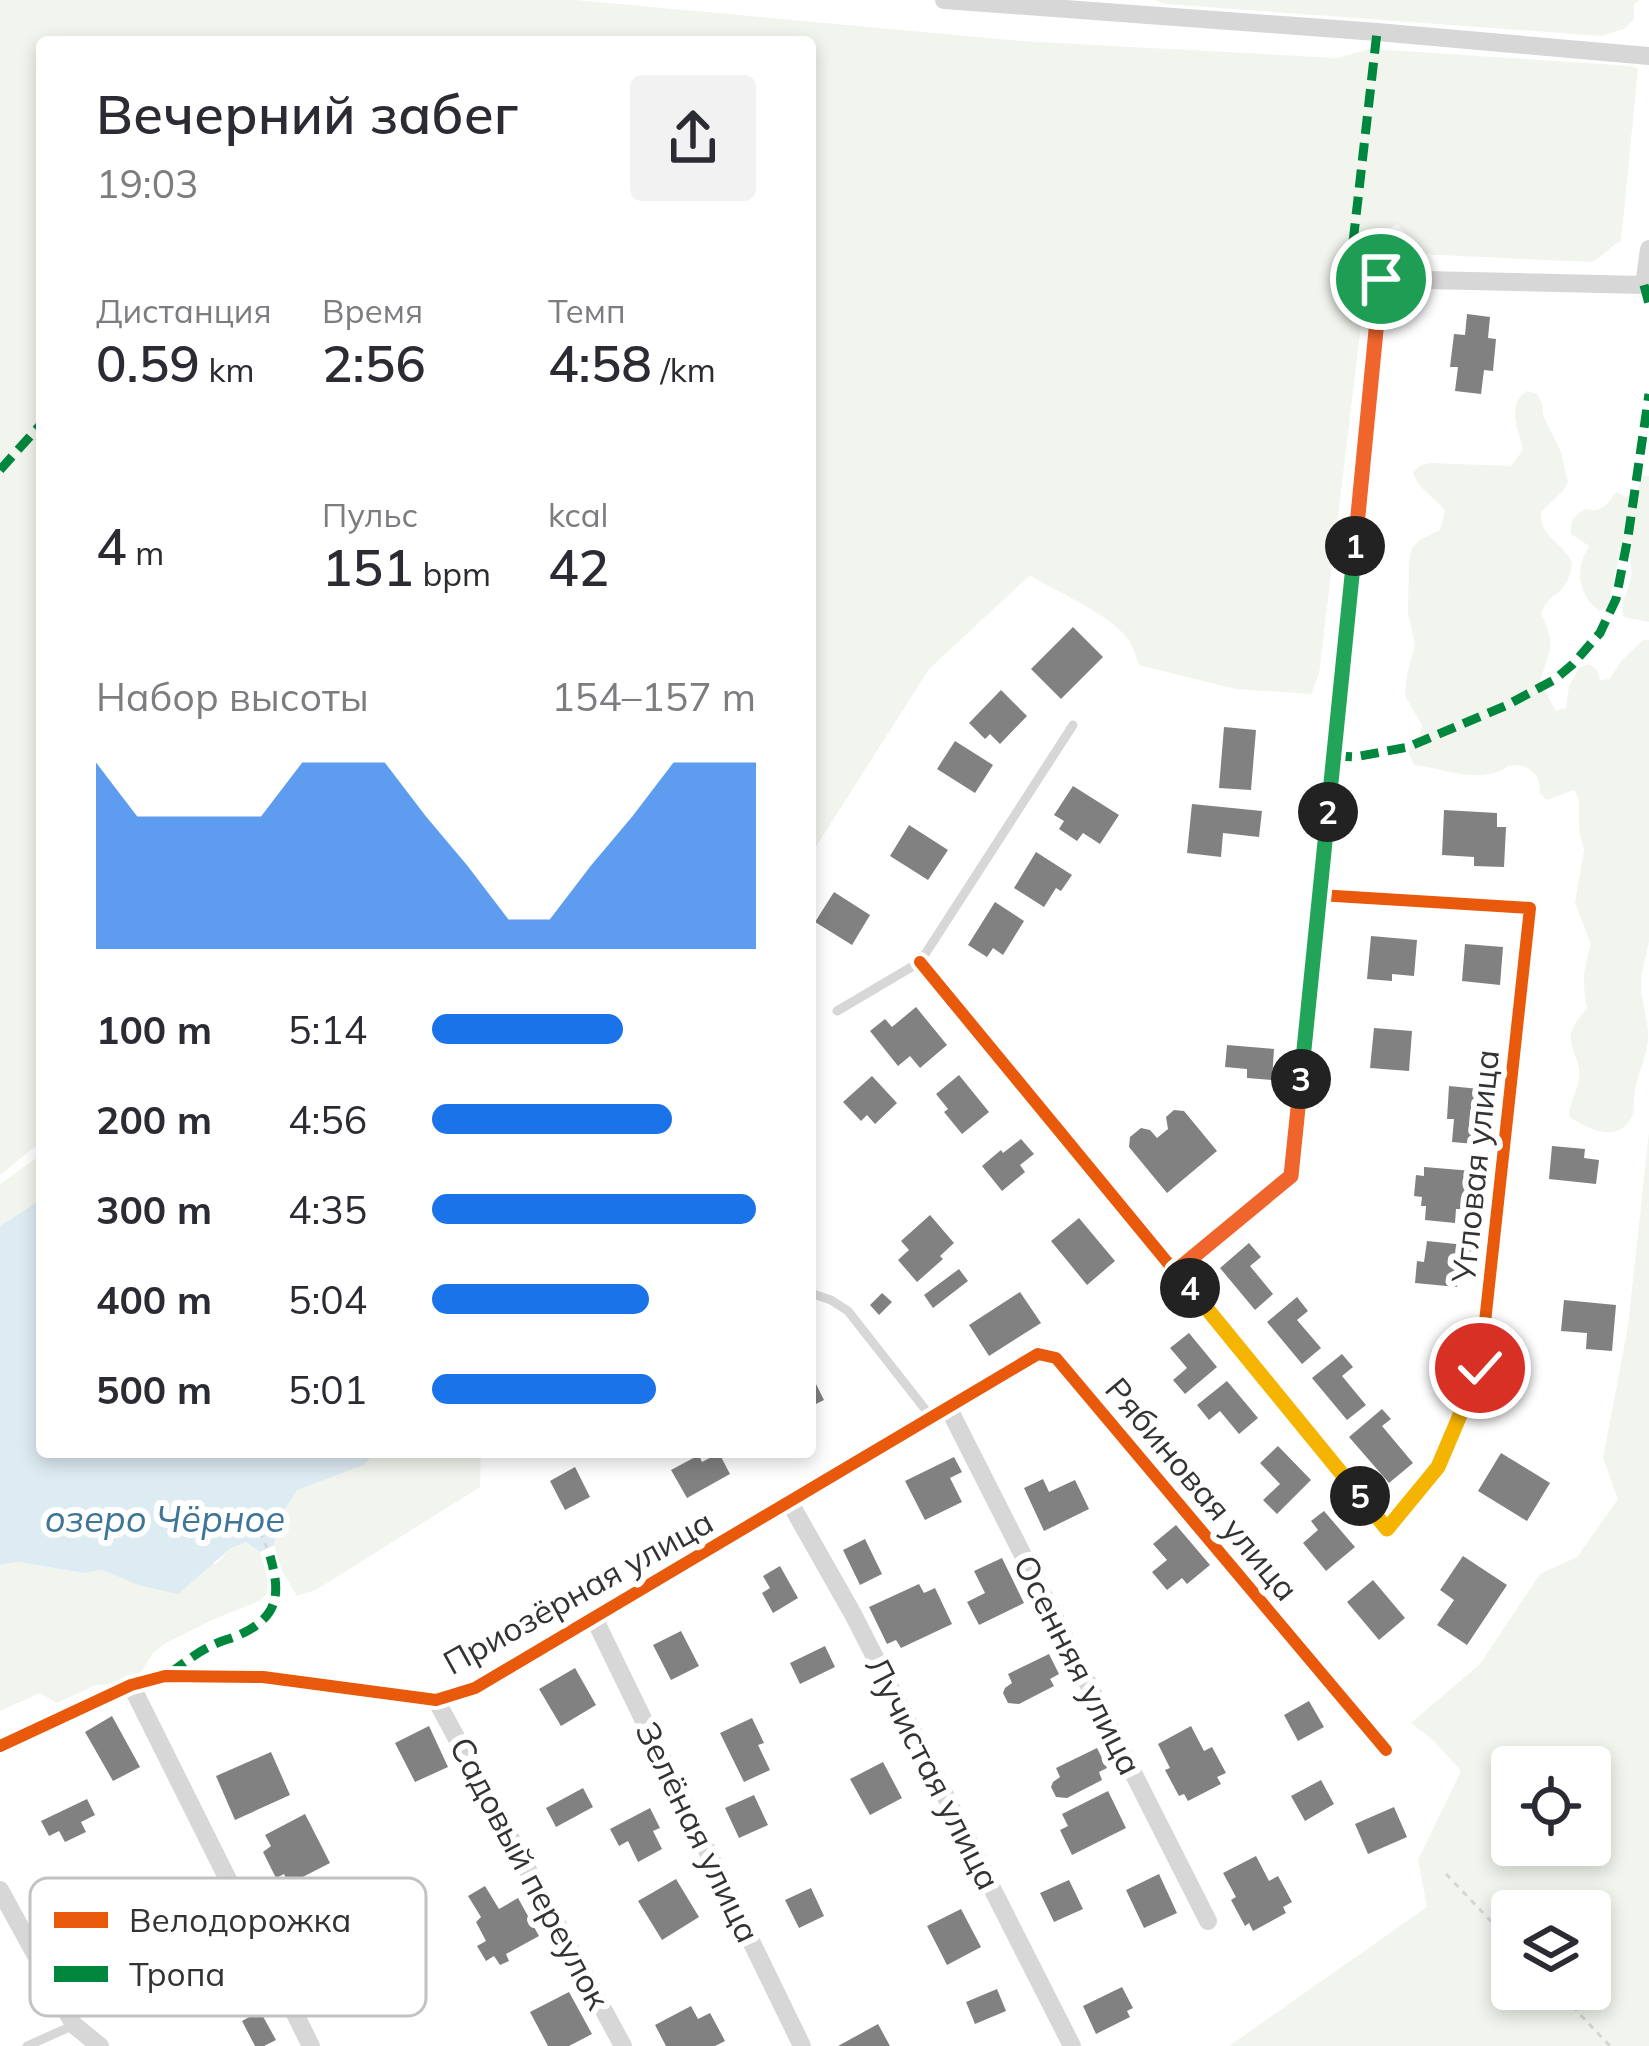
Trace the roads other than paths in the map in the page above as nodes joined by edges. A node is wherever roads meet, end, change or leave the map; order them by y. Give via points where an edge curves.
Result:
1 (944, 0) edge
2 (1649, 56) edge
3 (1649, 249) edge
4 (1072, 725) dead end
5 (1319, 895) junction
6 (920, 962) junction
7 (837, 1011) dead end
8 (1176, 1271) junction
9 (816, 1295) edge
10 (940, 1414) junction
11 (790, 1503) junction
12 (594, 1618) junction
13 (131, 1685) junction
14 (436, 1700) junction
15 (0, 1746) edge
16 (1386, 1750) dead end
17 (227, 1878) edge
18 (0, 1890) edge
19 (1208, 1921) dead end
20 (30, 1945) edge
21 (69, 2016) edge
22 (296, 2016) edge
23 (74, 2025) junction
24 (95, 2045) edge
25 (28, 2046) edge
26 (311, 2046) edge
27 (623, 2046) edge
28 (802, 2046) edge
29 (1072, 2046) edge

1 - 2 street
3 - 5 street via 1644,285 1381,279
4 - 6 lane
5 - 8 street via 1291,1176
5 - 8 street, Угловая улица via 1530,908 1480,1368 1438,1467 1387,1529
6 - 7 lane
6 - 8 street, Угловая улица
9 - 10 lane via 848,1311
10 - 11 street, Приозёрная улица
10 - 16 street, Рябиновая улица via 1038,1354 1056,1358
10 - 19 street, Осенняя улица
11 - 12 street, Приозёрная улица
11 - 29 street, Лучистая улица
12 - 14 street, Приозёрная улица via 475,1688
12 - 28 street, Зелёная улица
13 - 14 street, Приозёрная улица via 165,1676 263,1677
13 - 15 street, Приозёрная улица
13 - 17 street
14 - 27 street, Садовый переулок
18 - 20 street
21 - 23 street
22 - 26 street
23 - 24 street
23 - 25 lane

